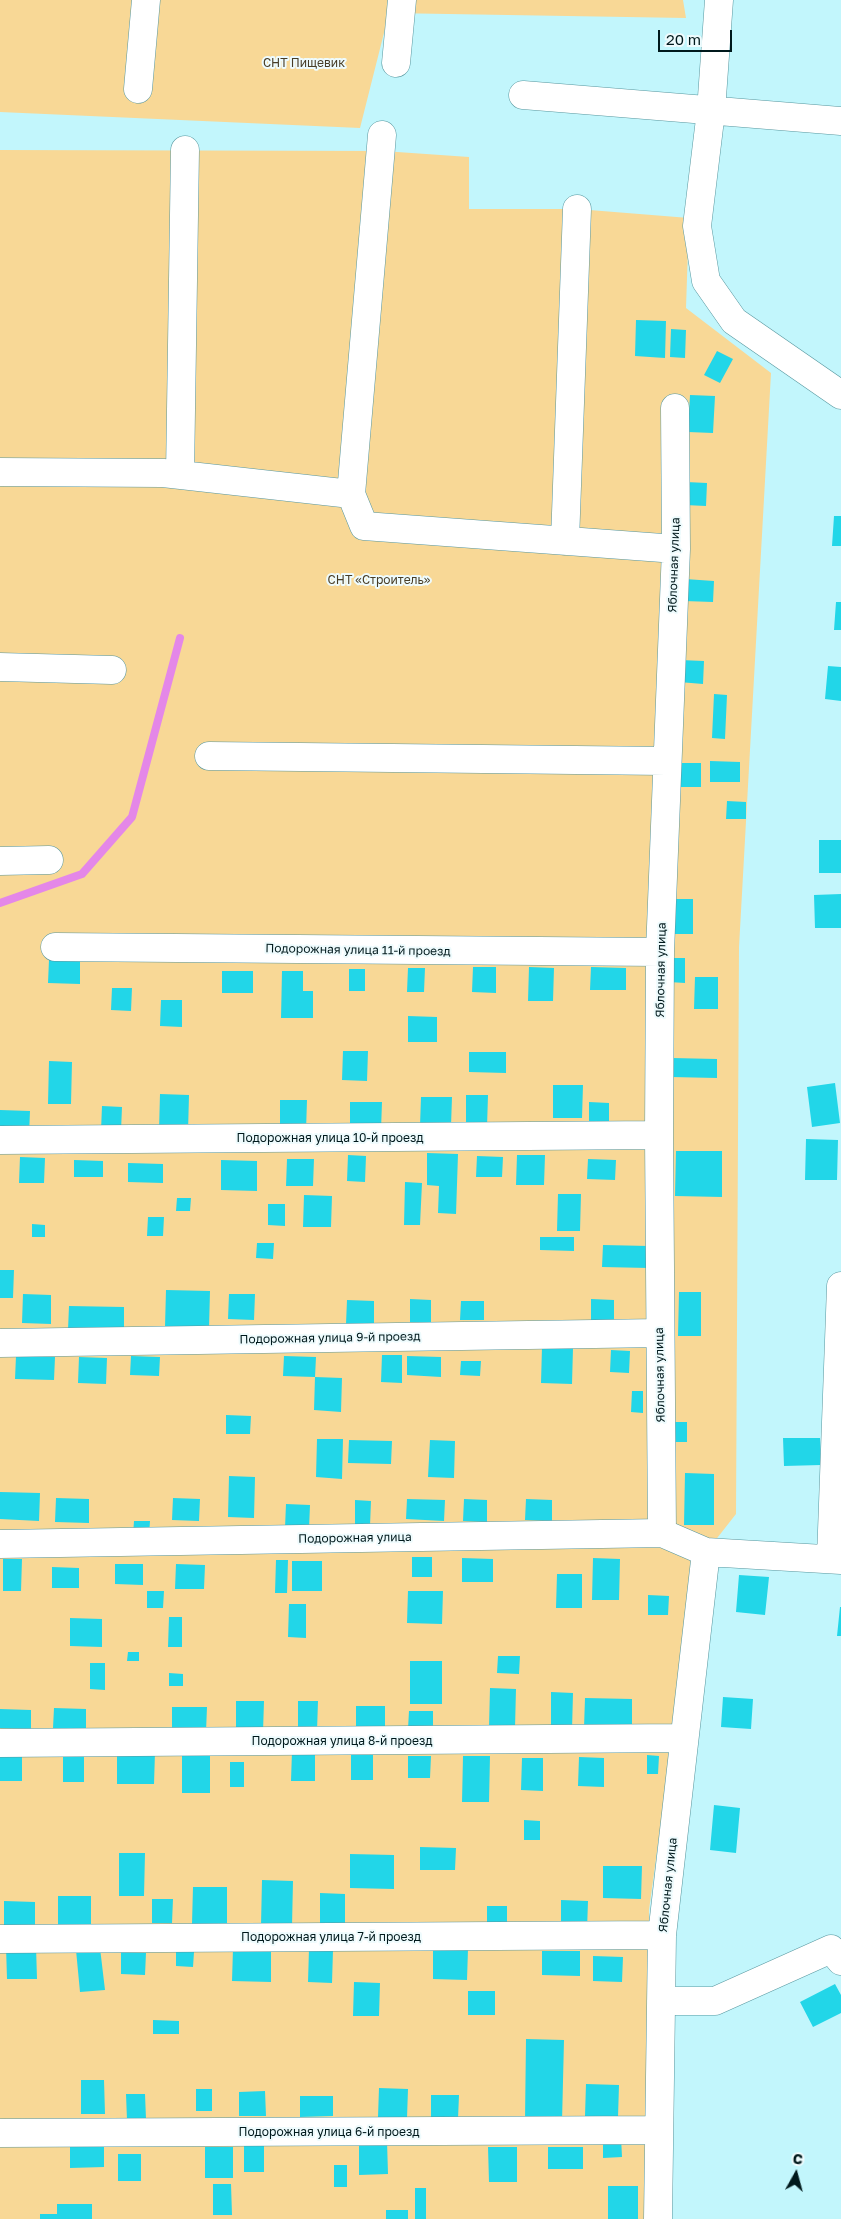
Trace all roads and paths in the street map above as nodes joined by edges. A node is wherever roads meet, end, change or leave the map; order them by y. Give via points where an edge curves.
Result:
1 (146, 0) edge
2 (402, 0) edge
3 (718, 0) edge
4 (396, 63) dead end
5 (138, 89) dead end
6 (523, 95) dead end
7 (711, 111) junction
8 (841, 122) edge
9 (382, 135) dead end
10 (185, 150) dead end
11 (576, 209) dead end
12 (841, 395) edge
13 (675, 408) dead end
14 (0, 472) edge
15 (180, 475) junction
16 (351, 494) junction
17 (565, 541) junction
18 (676, 550) junction
19 (0, 667) edge
20 (112, 670) dead end
21 (209, 756) dead end
22 (666, 761) junction
23 (49, 860) dead end
24 (0, 861) edge
25 (56, 947) dead end
26 (660, 952) junction
27 (659, 1135) junction
28 (0, 1140) edge
29 (841, 1286) edge
30 (660, 1333) junction
31 (0, 1343) edge
32 (662, 1533) junction
33 (0, 1544) edge
34 (706, 1552) junction
35 (836, 1559) edge
36 (684, 1738) junction
37 (0, 1743) edge
38 (662, 1935) junction
39 (0, 1938) edge
40 (841, 1961) edge
41 (661, 2001) junction
42 (659, 2130) junction
43 (0, 2133) edge
44 (658, 2219) edge

1 - 5 street
2 - 4 street
3 - 7 street
6 - 7 street
7 - 8 street
7 - 12 street via 697,226 706,281 734,322
9 - 16 street
10 - 15 street
11 - 17 street
13 - 18 street, Яблочная улица
14 - 15 street
15 - 16 street
16 - 17 street via 364,526
17 - 18 street
18 - 22 street, Яблочная улица
19 - 20 street
21 - 22 street
22 - 26 street, Яблочная улица
23 - 24 street
25 - 26 street, Подорожная улица 11-й проезд
26 - 27 street, Яблочная улица
27 - 28 street, Подорожная улица 10-й проезд
27 - 30 street, Яблочная улица
29 - 35 street
30 - 31 street, Подорожная улица 9-й проезд
30 - 32 street, Яблочная улица
32 - 33 street, Подорожная улица
32 - 34 street, Подорожная улица
34 - 35 street
34 - 36 street, Яблочная улица
36 - 37 street, Подорожная улица 8-й проезд
36 - 38 street, Яблочная улица
38 - 39 street, Подорожная улица 7-й проезд
38 - 41 street, Яблочная улица
40 - 41 street via 831,1949 715,2001
41 - 42 street, Яблочная улица
42 - 43 street, Подорожная улица 6-й проезд
42 - 44 street, Яблочная улица

